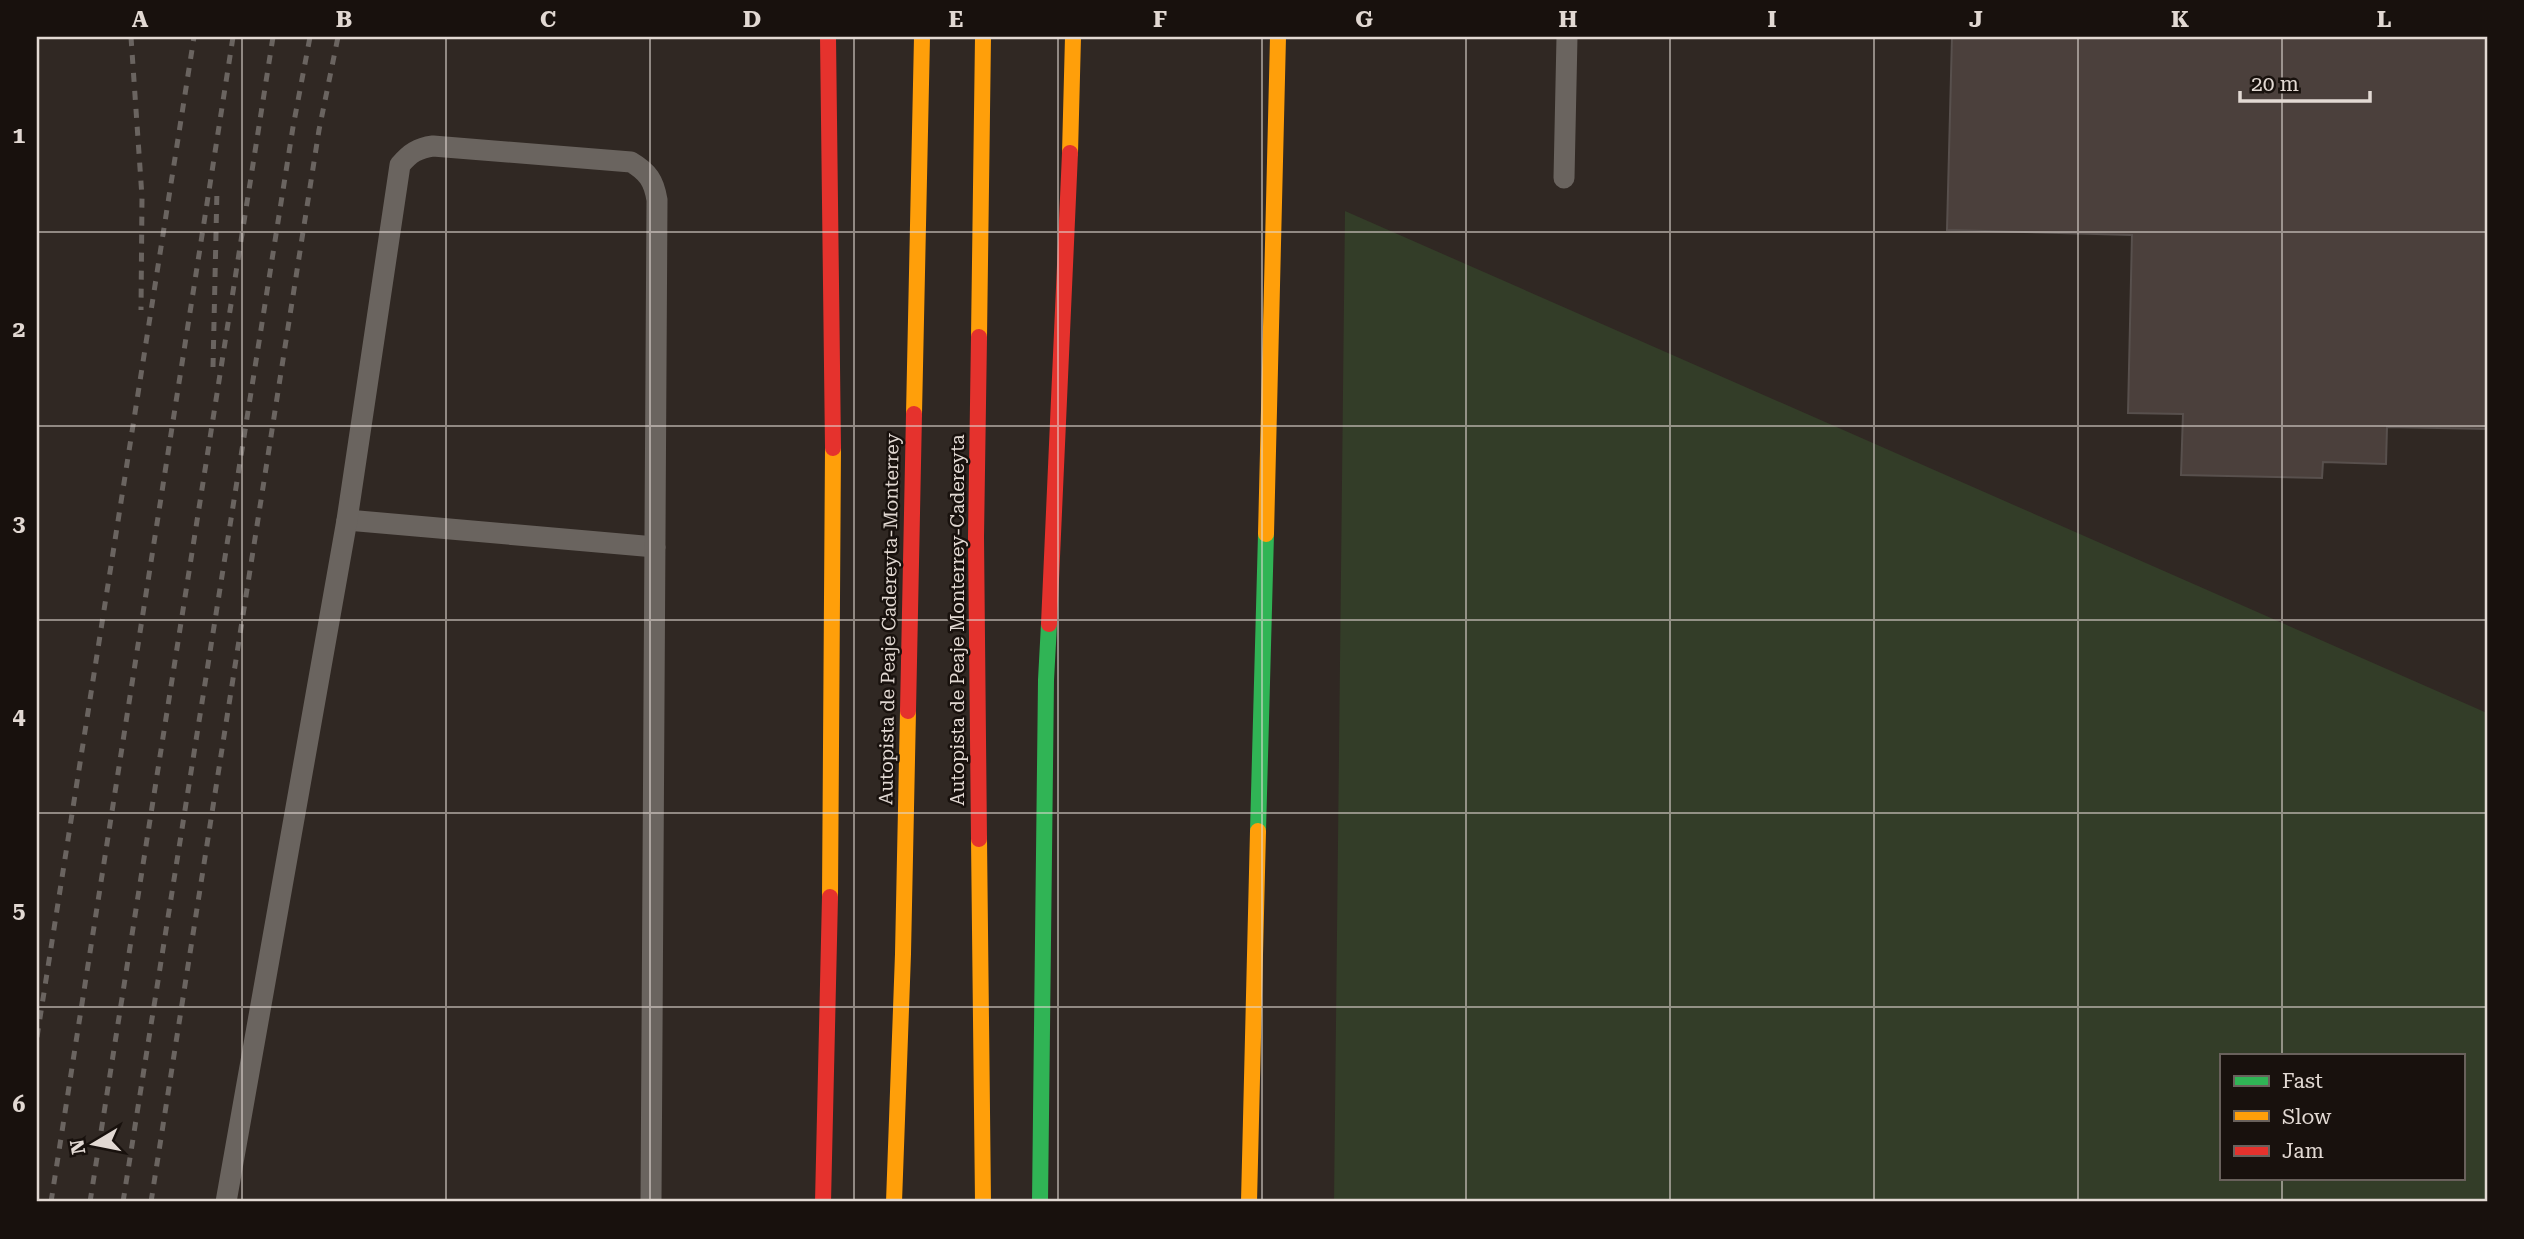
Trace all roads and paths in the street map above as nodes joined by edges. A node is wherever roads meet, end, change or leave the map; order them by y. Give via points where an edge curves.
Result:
1 (828, 37) edge
2 (922, 37) edge
3 (983, 37) edge
4 (1073, 37) edge
5 (1278, 37) edge
6 (1567, 37) edge
7 (1564, 178) dead end
8 (347, 520) junction
9 (655, 547) junction
10 (226, 1202) edge
11 (651, 1202) edge
12 (822, 1202) edge
13 (894, 1202) edge
14 (983, 1202) edge
15 (1040, 1202) edge
16 (1249, 1202) edge

1 - 12 main road via 834,491
2 - 13 main road, Autopista de Peaje Cadereyta-Monterrey
3 - 14 main road, Autopista de Peaje Monterrey-Cadereyta via 976,537
4 - 15 main road via 1046,680
5 - 16 main road
6 - 7 lane
8 - 9 lane
8 - 9 lane via 400,165 419,148 433,146 632,162 651,178 657,200
8 - 10 lane
9 - 11 lane

